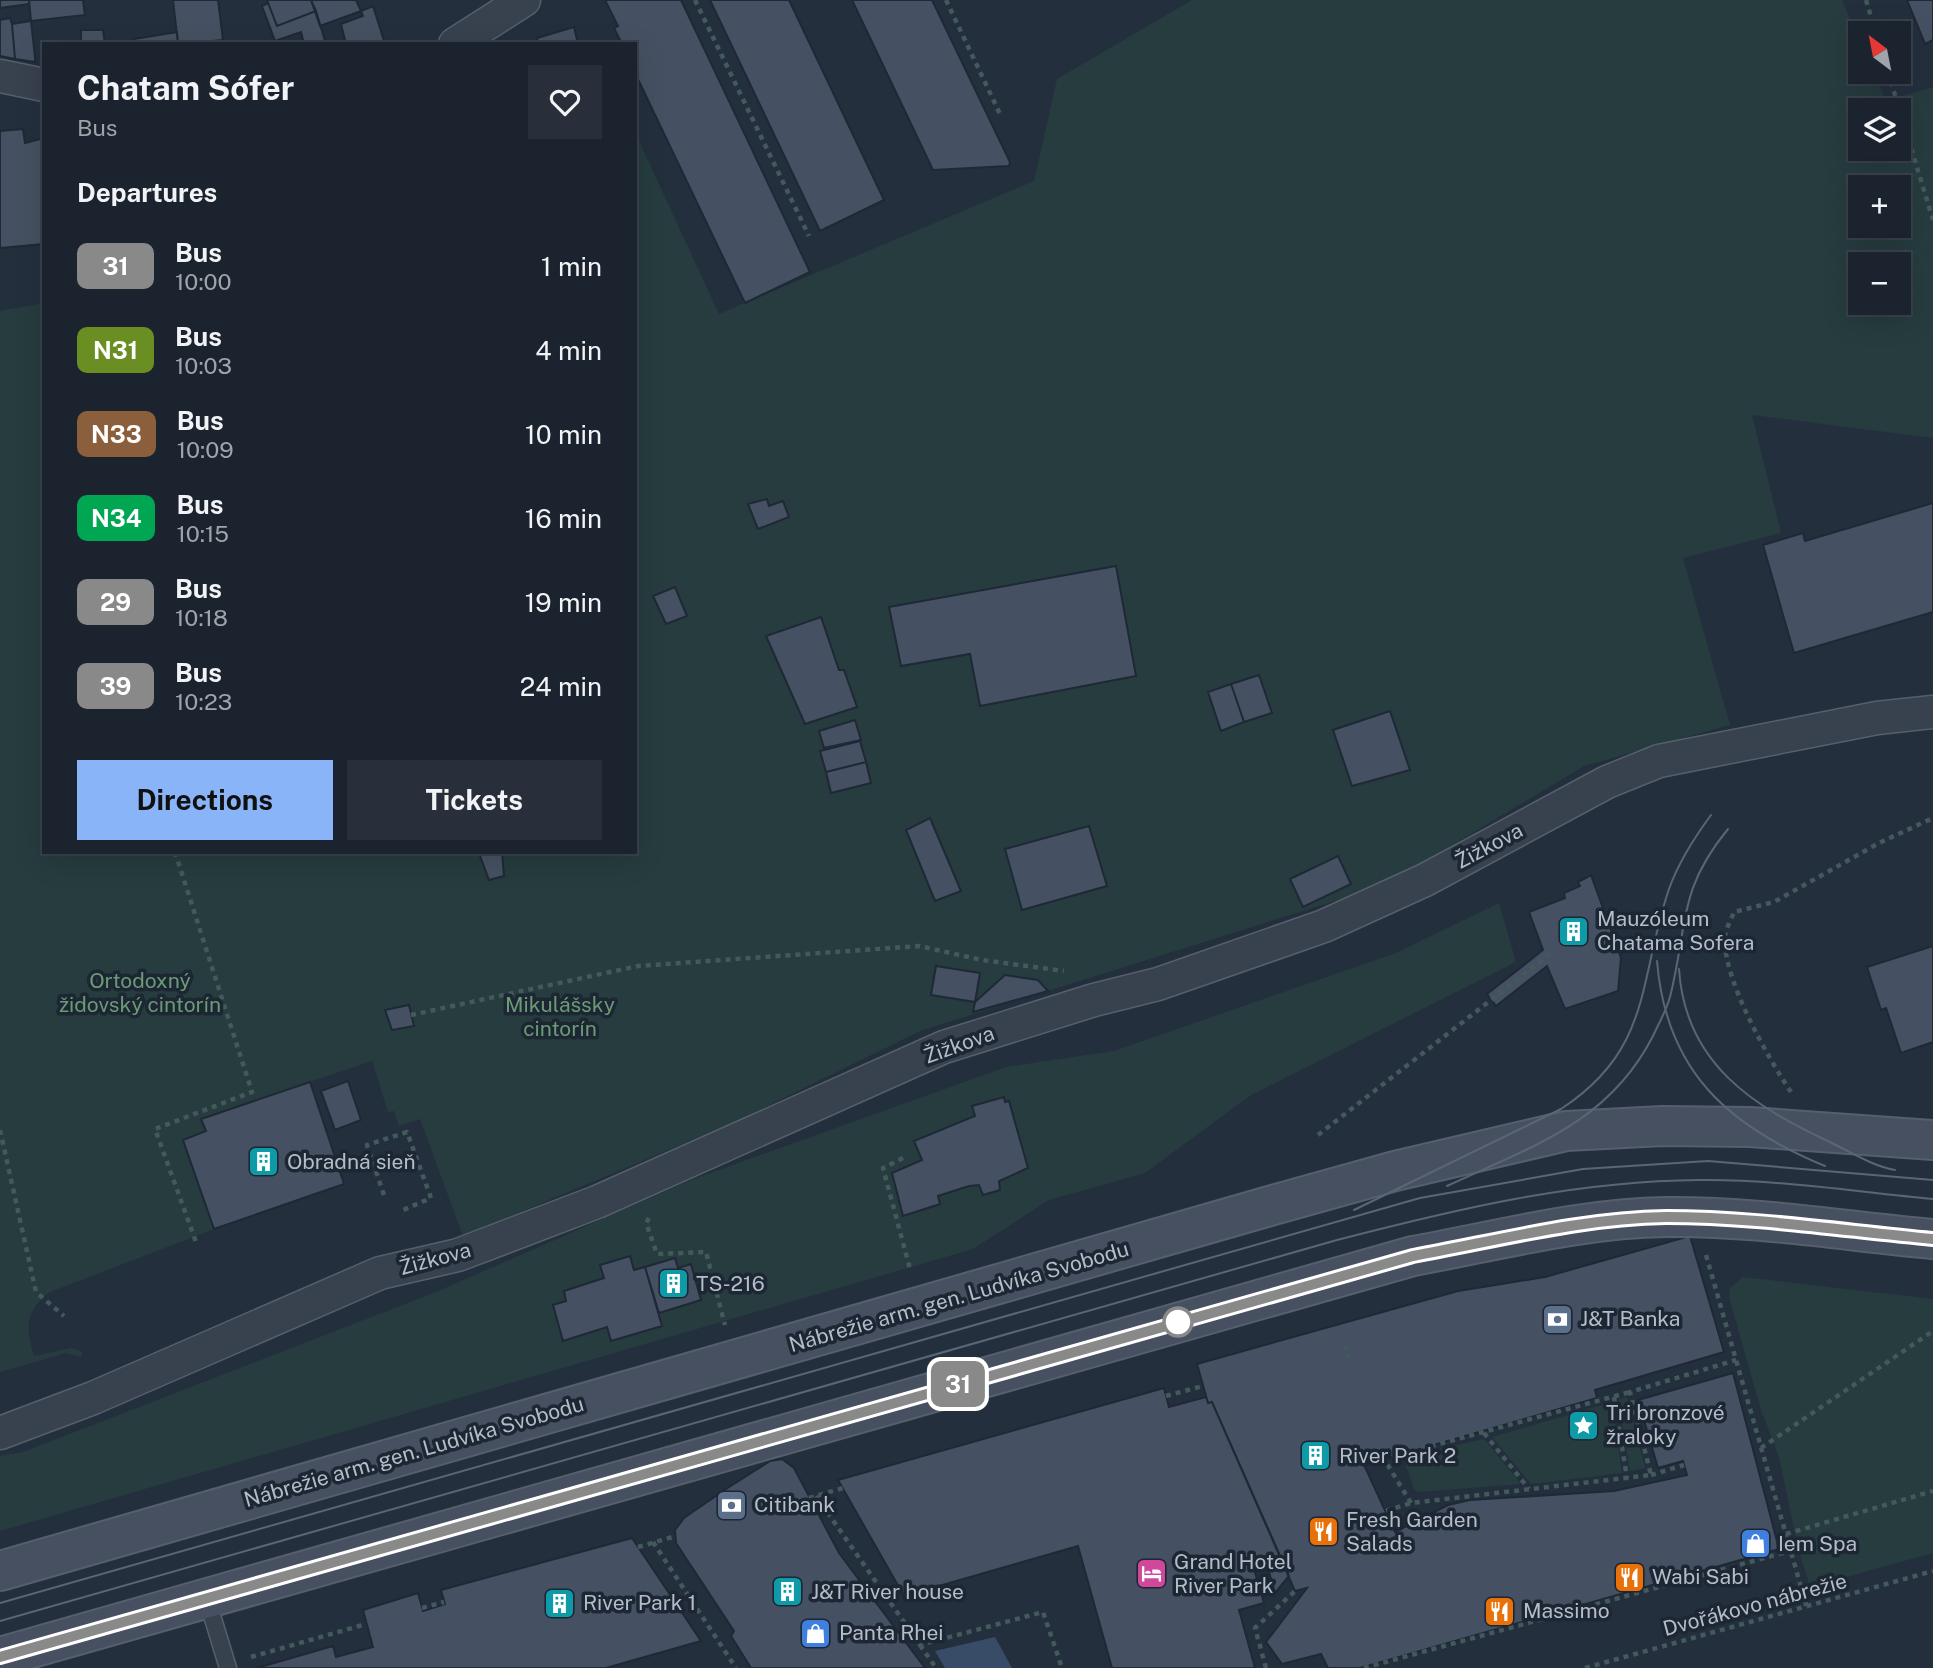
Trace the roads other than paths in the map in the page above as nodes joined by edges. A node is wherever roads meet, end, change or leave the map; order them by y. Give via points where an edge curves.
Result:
1 (524, 0) edge
2 (458, 42) edge
3 (0, 76) edge
4 (42, 85) edge
5 (1933, 712) edge
6 (1933, 1140) edge
7 (1933, 1239) edge
8 (0, 1433) edge
9 (0, 1571) edge
10 (207, 1596) junction
11 (0, 1657) edge
12 (227, 1666) edge

1 - 2 street
3 - 4 street
5 - 8 street, Žižkova via 1877,718 1659,761 1607,782 1425,880 1324,926 1158,984 944,1048 597,1202 458,1255 380,1273 93,1398
6 - 9 main road, Nábrežie arm. gen. Ludvíka Svobodu via 1750,1127 1566,1131 1286,1201
7 - 10 main road via 1665,1217 1592,1224 1413,1256
10 - 11 main road
10 - 12 lane

